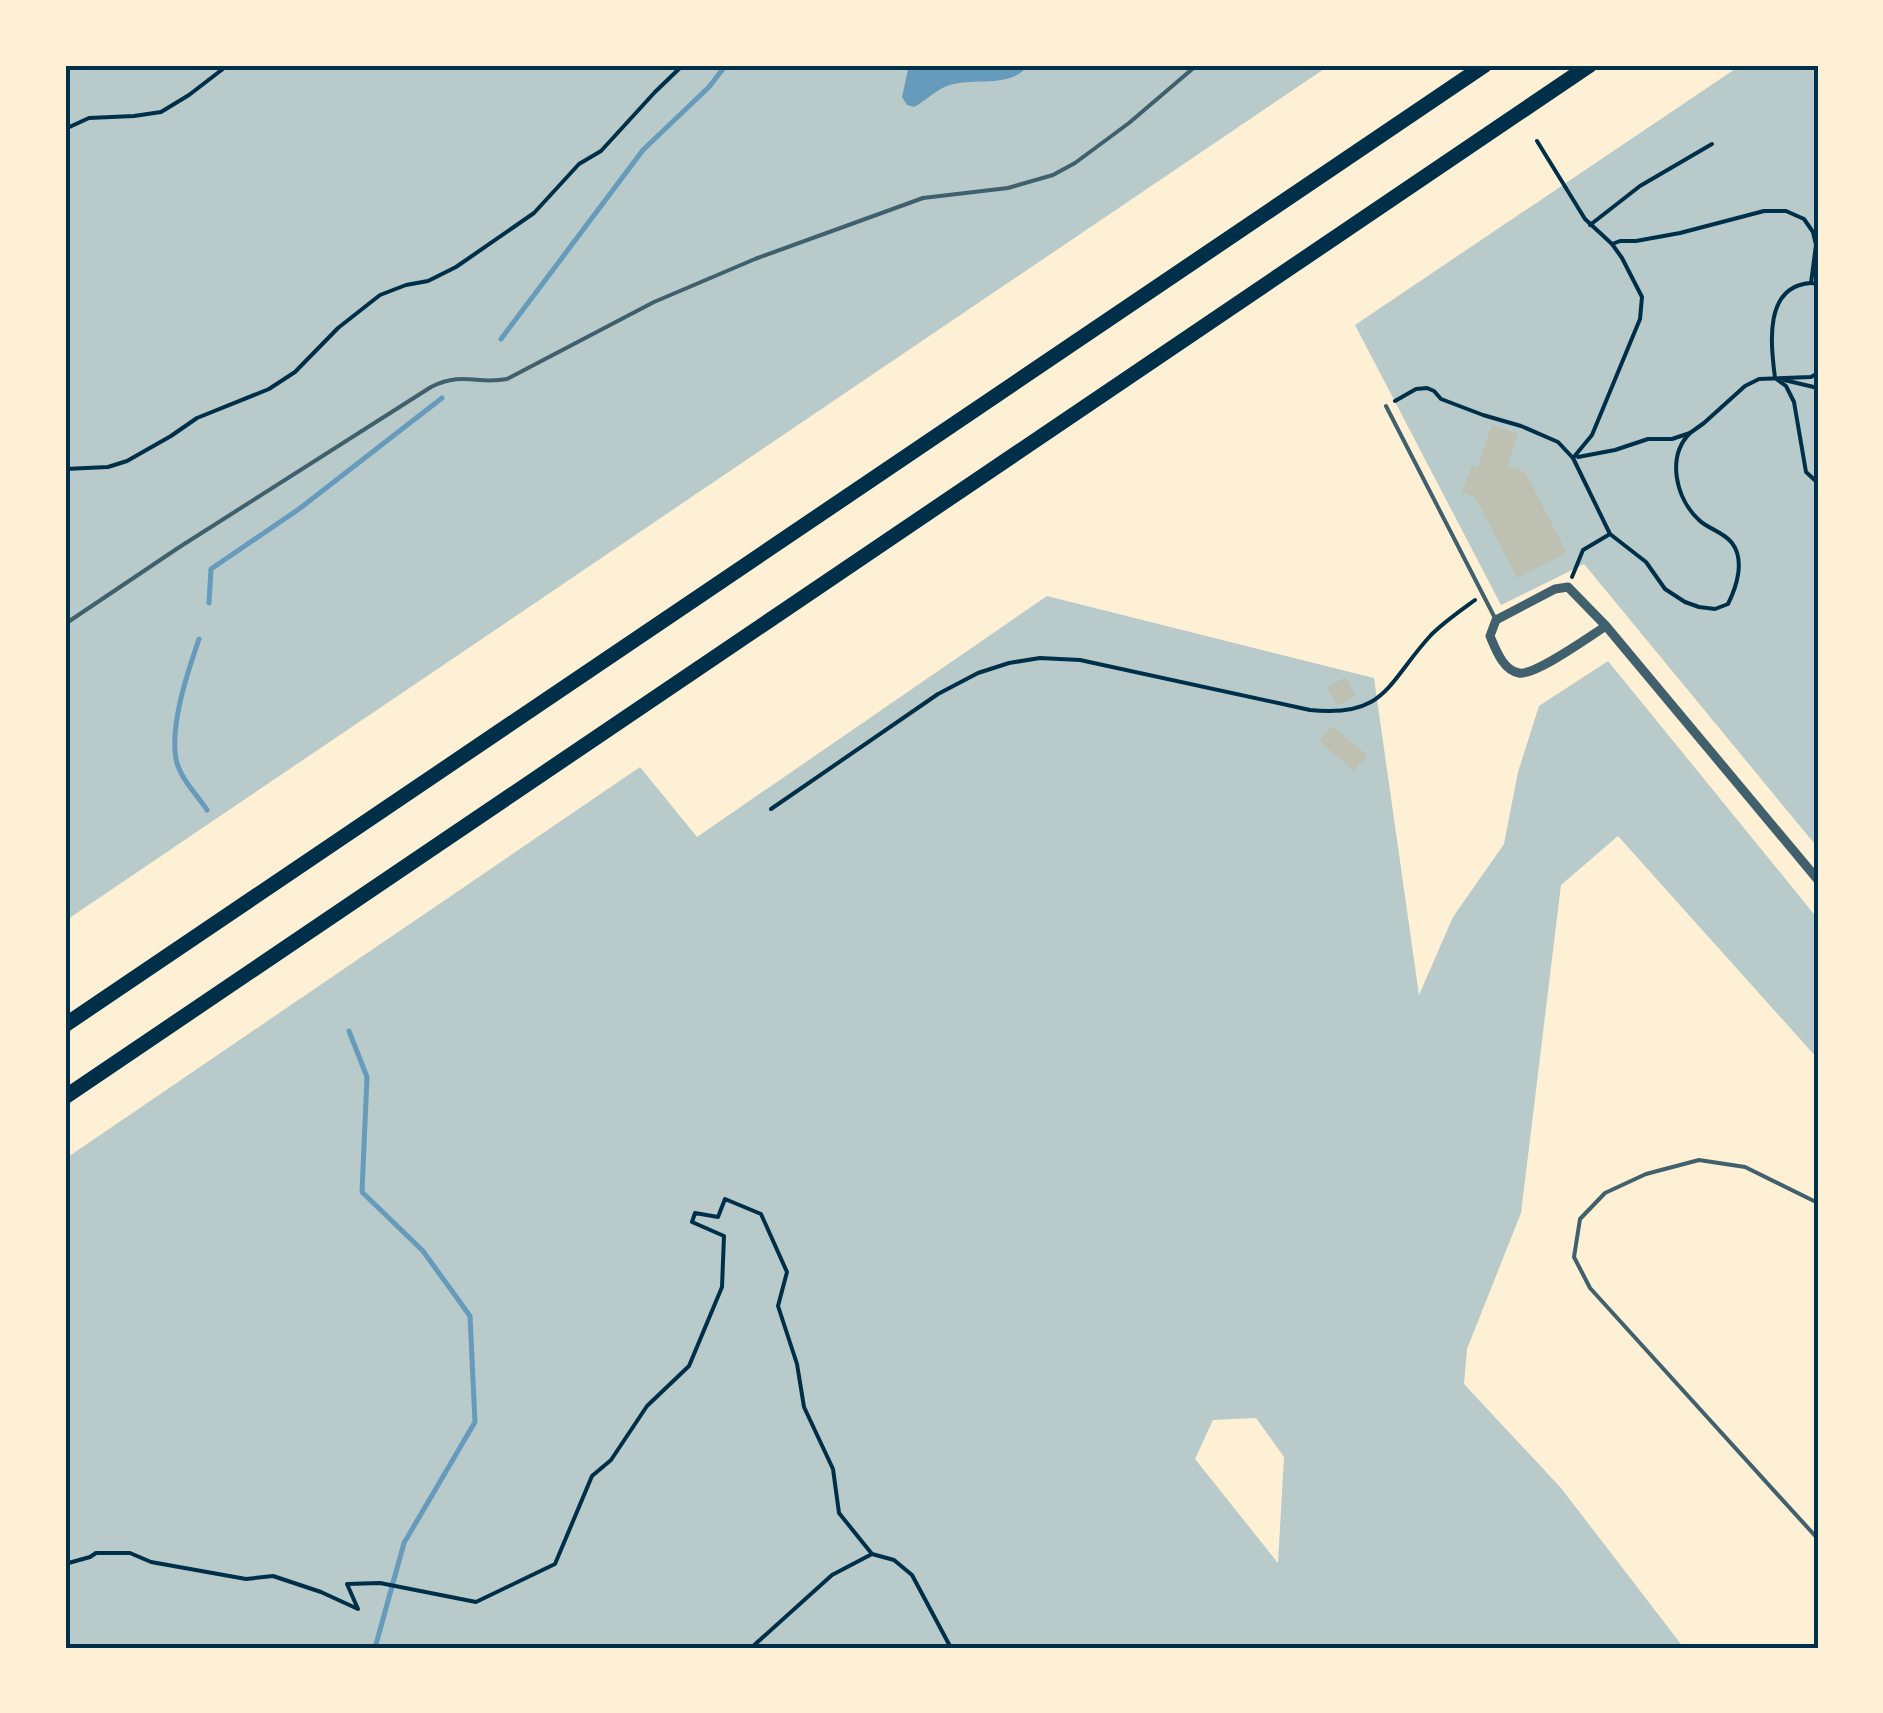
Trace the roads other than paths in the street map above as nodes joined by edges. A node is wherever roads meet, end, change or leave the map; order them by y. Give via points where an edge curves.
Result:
1 (1197, 65) edge
2 (1485, 65) edge
3 (1590, 65) edge
4 (1386, 406) road end
5 (1496, 620) junction
6 (65, 624) edge
7 (1606, 626) junction
8 (1818, 880) edge
9 (65, 1025) edge
10 (65, 1097) edge
11 (1818, 1202) edge
12 (1818, 1540) edge

1 - 6 lane via 1053,175 1008,188 922,198 694,284 507,379 456,378 431,387
2 - 9 highway
3 - 10 highway
4 - 5 lane
5 - 7 street via 1568,587
5 - 7 street via 1490,636 1505,666 1518,674
7 - 8 street
11 - 12 lane via 1745,1167 1699,1160 1605,1193 1580,1220 1574,1258 1590,1288

